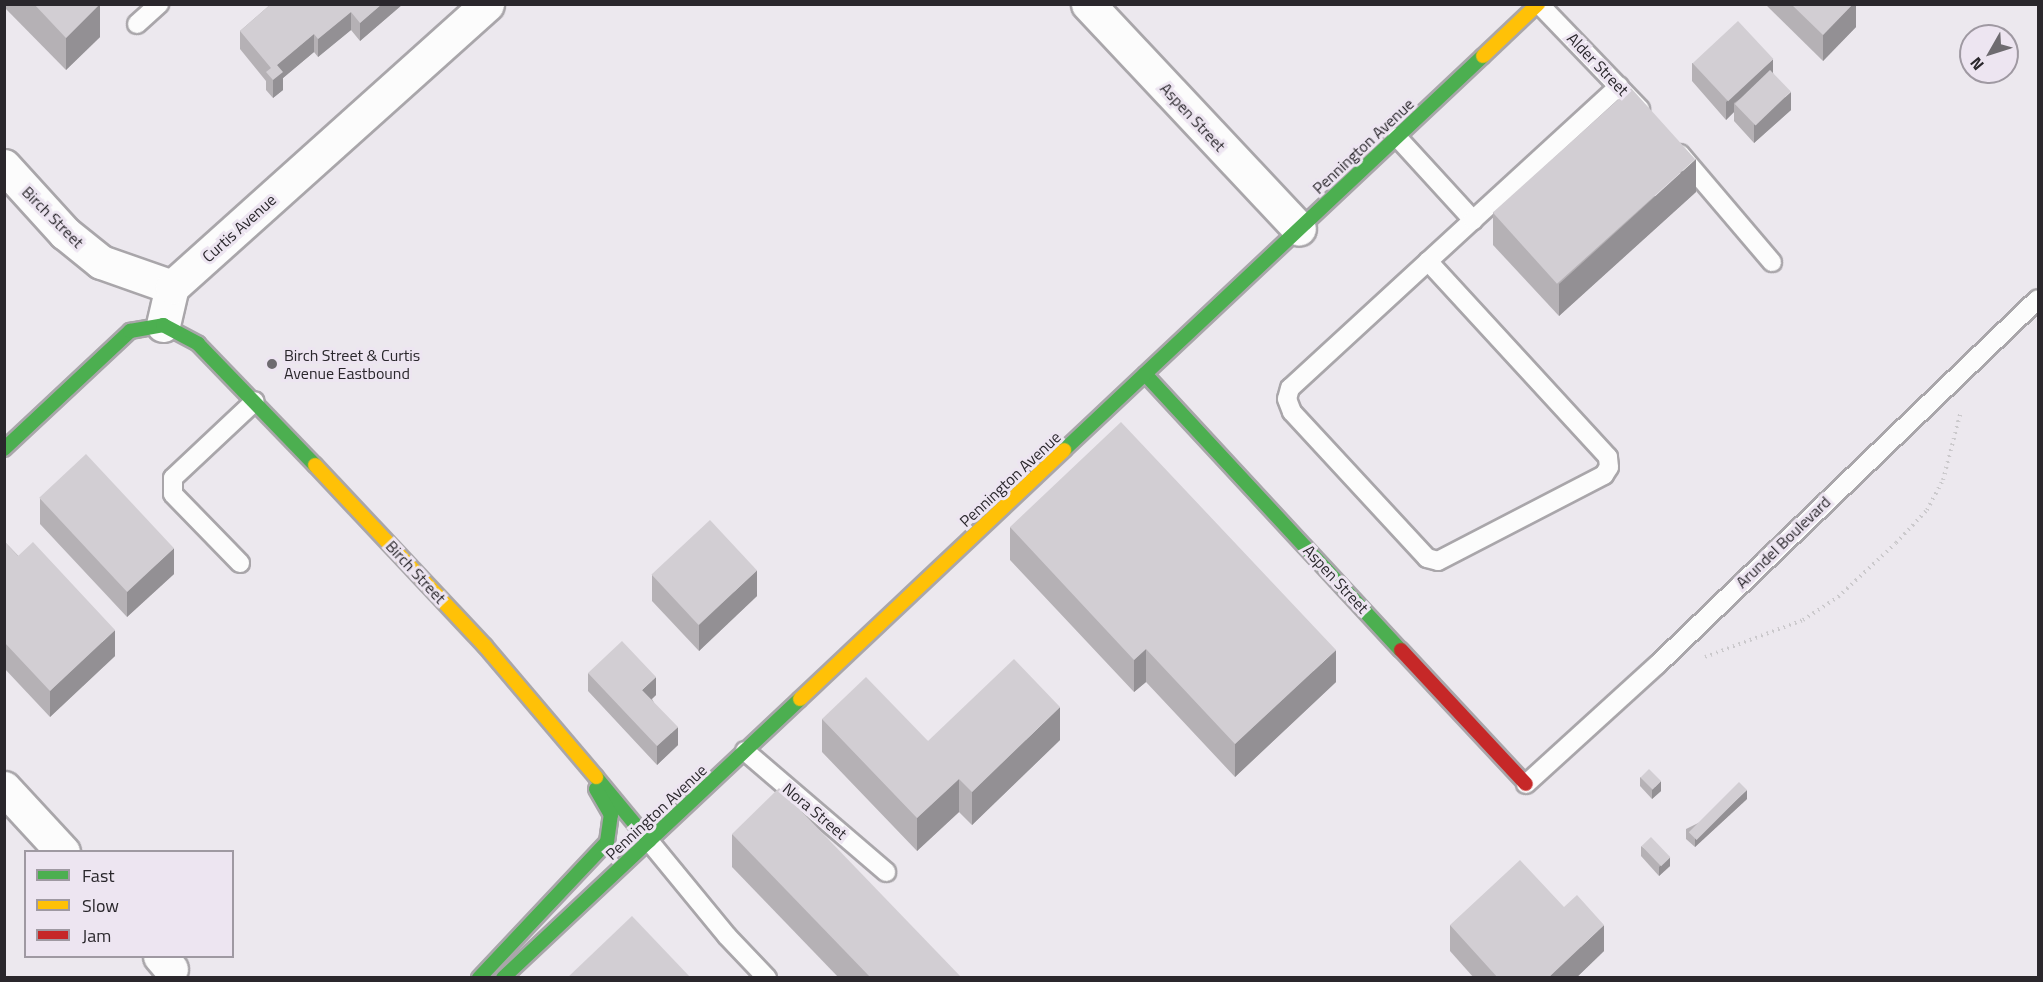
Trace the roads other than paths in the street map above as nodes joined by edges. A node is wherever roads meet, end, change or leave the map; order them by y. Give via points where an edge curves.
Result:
1 (159, 4) edge
2 (488, 4) edge
3 (1088, 4) edge
4 (1539, 4) edge
5 (137, 24) dead end
6 (1619, 86) junction
7 (1656, 126) edge
8 (1397, 137) junction
9 (1670, 143) edge
10 (4, 166) edge
11 (1473, 220) junction
12 (1299, 229) junction
13 (1428, 261) junction
14 (1772, 262) dead end
15 (172, 287) junction
16 (2038, 299) edge
17 (163, 325) junction
18 (1145, 374) junction
19 (255, 401) junction
20 (4, 449) edge
21 (240, 563) dead end
22 (572, 748) junction
23 (745, 751) junction
24 (1526, 784) joint
25 (4, 788) edge
26 (649, 841) junction
27 (61, 850) edge
28 (886, 872) dead end
29 (479, 978) edge
30 (503, 978) edge
31 (767, 978) edge

1 - 5 lane
2 - 15 street, Curtis Avenue
3 - 12 street, Aspen Street
4 - 6 lane, Alder Street
4 - 8 main road, Pennington Avenue
6 - 7 lane, Alder Street
6 - 11 lane
8 - 11 lane
8 - 12 main road, Pennington Avenue
9 - 14 lane
10 - 15 street, Birch Street via 65,233 101,262
11 - 13 lane
12 - 18 main road, Pennington Avenue
13 - 13 lane via 1290,388 1287,399 1292,412 1427,558 1438,561 1604,475 1609,467 1608,457
15 - 17 street
16 - 24 lane, Arundel Boulevard via 1657,665
17 - 19 main road, Birch Street via 198,344
17 - 20 main road via 130,332 112,345
18 - 23 main road, Pennington Avenue
18 - 24 main road, Aspen Street
19 - 21 lane via 173,478 173,494
19 - 22 main road, Birch Street via 485,646
22 - 26 main road, Birch Street
22 - 29 main road via 611,816 607,842
23 - 26 main road, Pennington Avenue
23 - 28 lane, Nora Street
25 - 27 street
26 - 30 main road, Pennington Avenue
26 - 31 lane

